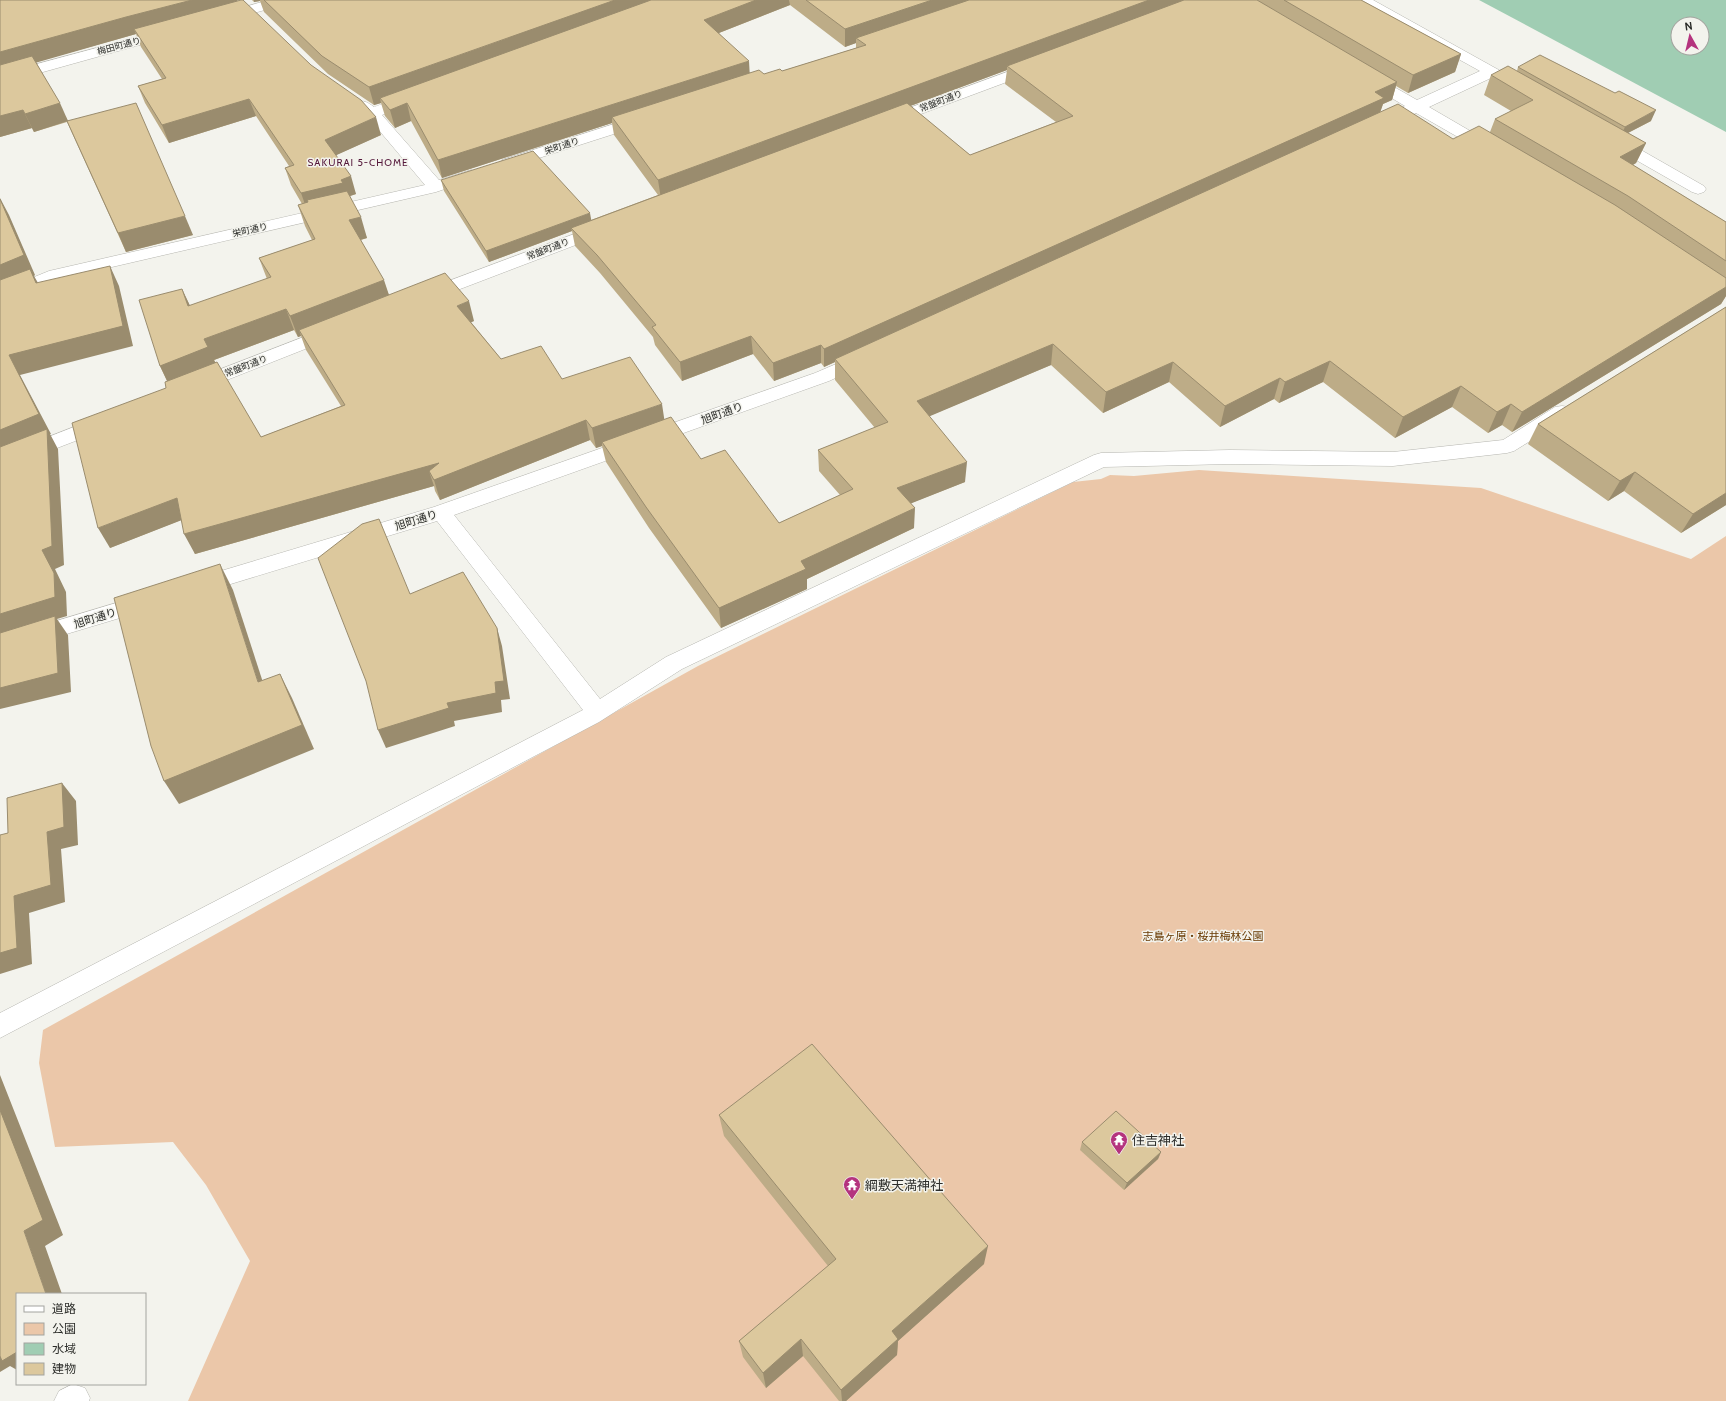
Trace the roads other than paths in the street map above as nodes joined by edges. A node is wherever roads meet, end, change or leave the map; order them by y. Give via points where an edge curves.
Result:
1 (285, 0) edge
2 (1362, 0) edge
3 (252, 10) edge
4 (214, 20) edge
5 (184, 28) edge
6 (1048, 61) edge
7 (1356, 71) edge
8 (1492, 72) junction
9 (0, 79) edge
10 (1513, 84) edge
11 (424, 94) edge
12 (347, 96) edge
13 (1416, 106) junction
14 (372, 113) junction
15 (654, 116) edge
16 (877, 125) edge
17 (1367, 129) edge
18 (1601, 134) edge
19 (1504, 158) edge
20 (496, 167) edge
21 (481, 172) edge
22 (436, 187) junction
23 (1698, 189) dead end
24 (617, 223) edge
25 (0, 297) edge
26 (417, 299) edge
27 (350, 325) edge
28 (879, 351) edge
29 (186, 390) edge
30 (1580, 400) edge
31 (119, 416) edge
32 (0, 463) edge
33 (441, 512) junction
34 (183, 591) edge
35 (160, 598) edge
36 (0, 646) edge
37 (596, 712) junction
38 (0, 1026) edge

1 - 3 street
2 - 8 street
3 - 4 street
5 - 9 street, 梅田町通り
6 - 16 street, 常盤町通り
7 - 13 street
8 - 10 street
8 - 13 street
11 - 14 street
12 - 14 street
13 - 17 street
13 - 19 street
14 - 22 street
15 - 20 street, 栄町通り
18 - 23 street
21 - 22 street, 栄町通り
22 - 25 street, 栄町通り via 55,276
24 - 26 street, 常盤町通り
27 - 29 street, 常盤町通り
28 - 33 street, 旭町通り via 822,377
30 - 37 street via 1507,446 1393,459 1230,457 1101,460 674,663
31 - 32 street
33 - 34 street, 旭町通り
33 - 37 street
35 - 36 street, 旭町通り
37 - 38 street

